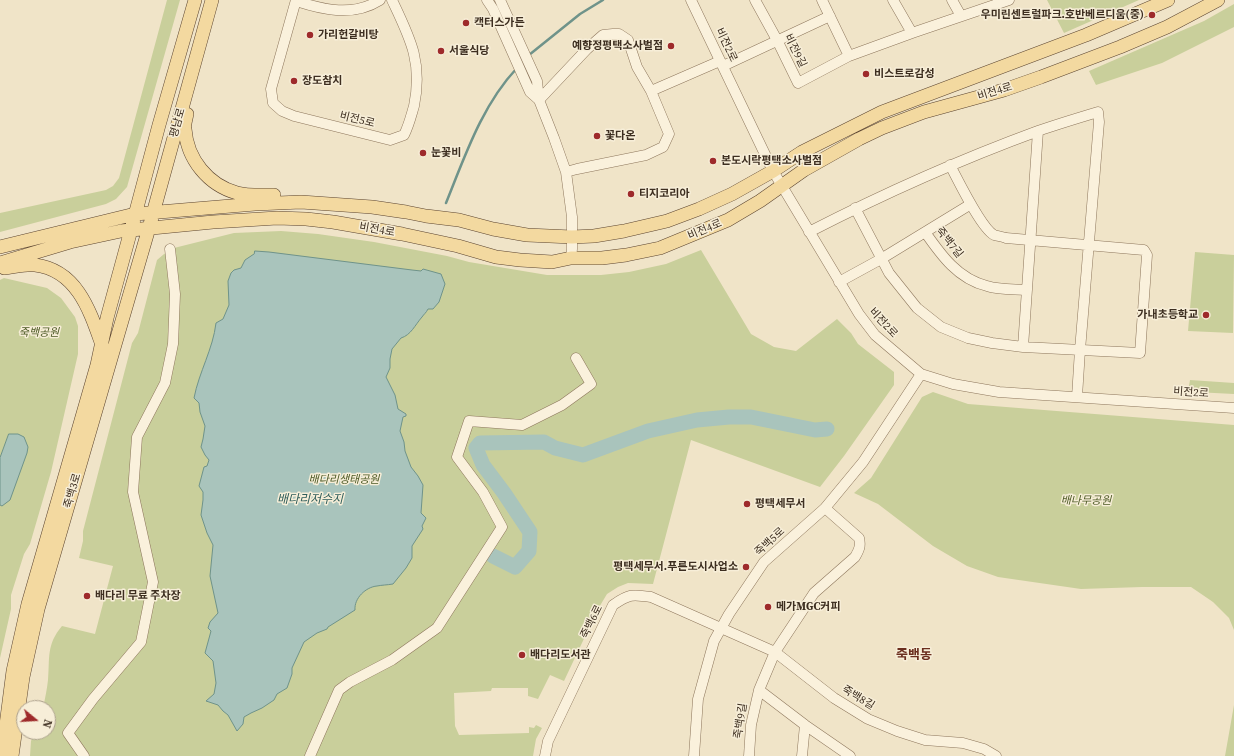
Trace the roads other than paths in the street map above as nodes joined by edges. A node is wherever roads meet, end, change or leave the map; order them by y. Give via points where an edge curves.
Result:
1 (195, 0) edge
2 (212, 0) edge
3 (296, 0) edge
4 (380, 0) edge
5 (392, 0) edge
6 (487, 0) edge
7 (500, 0) edge
8 (691, 0) edge
9 (755, 0) edge
10 (822, 0) edge
11 (893, 0) edge
12 (952, 0) edge
13 (1009, 0) edge
14 (1168, 0) edge
15 (1218, 0) edge
16 (830, 16) junction
17 (961, 16) junction
18 (204, 29) junction
19 (912, 33) junction
20 (777, 40) junction
21 (849, 56) junction
22 (721, 63) junction
23 (651, 91) junction
24 (539, 100) junction
25 (1038, 131) junction
26 (950, 165) junction
27 (773, 171) junction
28 (566, 172) junction
29 (781, 185) junction
30 (326, 203) junction
31 (971, 204) junction
32 (854, 209) junction
33 (153, 213) junction
34 (135, 214) junction
35 (149, 228) junction
36 (131, 230) junction
37 (809, 232) junction
38 (925, 232) junction
39 (572, 237) junction
40 (1031, 240) junction
41 (1089, 244) junction
42 (0, 247) edge
43 (170, 249) dead end
44 (571, 258) junction
45 (881, 259) junction
46 (0, 263) edge
47 (0, 268) edge
48 (839, 282) junction
49 (1027, 290) junction
50 (102, 345) junction
51 (1023, 347) junction
52 (1080, 350) junction
53 (576, 358) dead end
54 (921, 374) junction
55 (1077, 397) junction
56 (1234, 408) edge
57 (825, 508) junction
58 (722, 627) junction
59 (775, 652) junction
60 (759, 690) junction
61 (805, 725) junction
62 (2, 756) edge
63 (12, 756) edge
64 (84, 756) edge
65 (310, 756) edge
66 (545, 756) edge
67 (694, 756) edge
68 (749, 756) edge
69 (802, 756) edge
70 (850, 756) edge
71 (996, 756) edge

1 - 34 main road, 평남로
2 - 18 main road, 평남로
3 - 4 street, 비전5로 via 329,10 348,11 373,5
3 - 5 street, 비전5로 via 271,89 273,103 282,111 294,116 390,140 404,135 410,124 417,78 413,50
6 - 24 street via 530,92
7 - 24 street via 536,79
8 - 22 street, 비전2로
9 - 20 street, 비전9길
10 - 16 street
11 - 19 street
12 - 17 street
13 - 17 street, 비전9길
14 - 27 main road, 비전4로 via 1086,35 882,112 802,152
15 - 29 main road, 비전4로 via 1167,27 1041,78 924,112 889,125 859,139
16 - 20 street
16 - 21 street
17 - 19 street, 비전9길
18 - 30 main road via 203,58 184,128 190,154 197,165 210,180 236,193 306,195
18 - 33 main road, 평남로
19 - 21 street, 비전9길
20 - 21 street, 비전9길 via 798,83
20 - 22 street
22 - 23 street
22 - 27 street, 비전2로
23 - 24 street via 628,40 619,34 613,34 603,35 587,49
23 - 28 street via 669,134 664,147 646,156
24 - 28 street
25 - 26 street
25 - 40 street
25 - 41 street via 1098,112
26 - 31 street
26 - 32 street
27 - 29 street, 비전2로
27 - 39 main road, 비전4로 via 732,194 667,221 594,236
28 - 39 street
29 - 37 street, 비전2로
29 - 44 main road, 비전4로 via 728,220 660,248 602,258
30 - 33 main road, 비전4로 via 255,204
30 - 39 main road, 비전4로 via 459,220 527,235
31 - 38 street, 죽백7길
31 - 40 street via 994,235
32 - 37 street
32 - 45 street
33 - 34 main road, 비전4로
33 - 35 main road, 평남로
34 - 36 main road, 평남로
34 - 42 main road
35 - 36 main road
35 - 44 main road, 비전4로 via 270,218 306,219 402,234 496,257 552,262
35 - 63 main road, 죽백3로 via 38,609 23,677
36 - 46 main road via 70,242
36 - 50 main road, 죽백3로
37 - 48 street, 비전2로
38 - 45 street
38 - 49 street, 죽백7길 via 950,265 968,279 987,286
39 - 44 street
40 - 41 street
40 - 49 street
41 - 52 street
41 - 52 street via 1144,250 1148,255 1140,353
43 - 64 street via 175,294 173,344 165,383 137,437 133,492 154,582 142,642 93,699 68,733
45 - 48 street
45 - 51 street via 917,308 941,327 992,344
47 - 50 main road via 34,265 49,268 64,277 86,303
48 - 54 street, 비전2로 via 875,335
49 - 51 street
50 - 62 main road, 죽백3로 via 28,604 13,671
51 - 52 street
52 - 55 street
53 - 65 street via 591,384 562,405 522,425 469,421 457,457 483,492 502,527 437,628 392,660 339,690
54 - 55 street, 비전2로 via 953,384 999,392
54 - 57 street, 죽백5로 via 863,462
55 - 56 street, 비전2로
57 - 58 street, 죽백5로 via 764,562
57 - 59 street, 죽백9길 via 859,538 859,551 814,593
58 - 59 street, 죽백8길
58 - 66 street, 죽백6로 via 651,597 634,594 613,605 548,741
58 - 67 street, 죽백5로 via 714,641 698,698
59 - 60 street, 죽백9길
59 - 71 street, 죽백8길 via 834,698 868,719 925,740 964,743 984,748
60 - 61 street
60 - 68 street, 죽백9길 via 751,725
61 - 69 street
61 - 70 street

